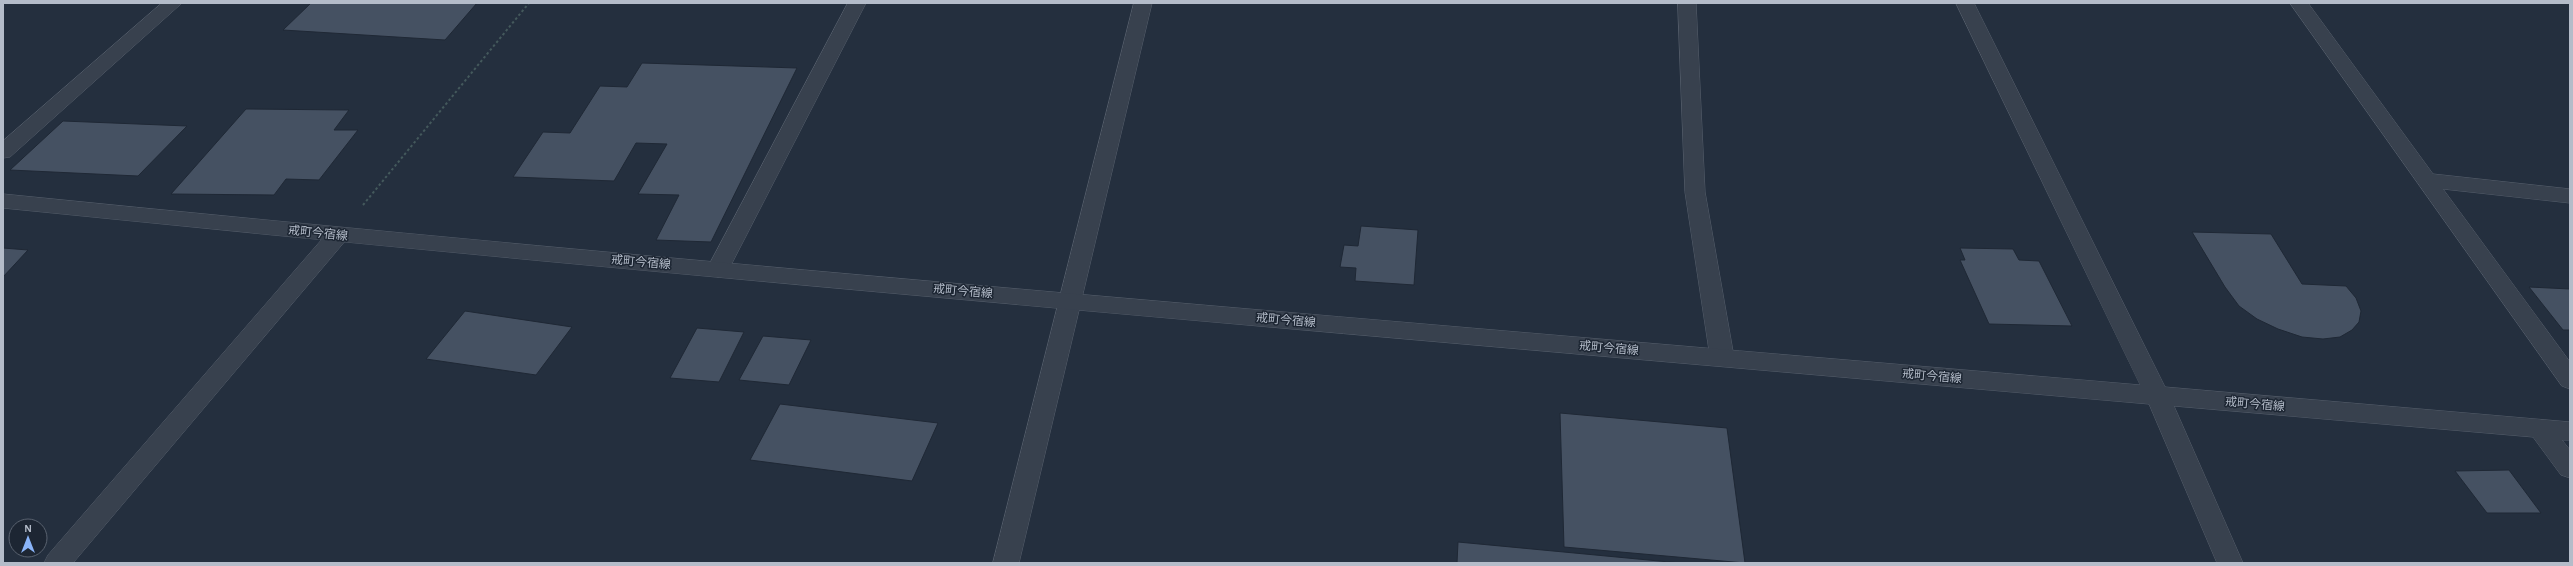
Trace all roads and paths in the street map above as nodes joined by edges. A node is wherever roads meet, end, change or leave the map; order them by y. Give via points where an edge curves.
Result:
1 (173, 3) edge
2 (529, 3) edge
3 (857, 3) edge
4 (1143, 3) edge
5 (1687, 3) edge
6 (1965, 3) edge
7 (2299, 3) edge
8 (3, 152) edge
9 (2425, 180) junction
10 (2570, 196) edge
11 (3, 201) edge
12 (338, 235) junction
13 (718, 269) junction
14 (1069, 301) junction
15 (1722, 357) junction
16 (2570, 380) edge
17 (2157, 395) junction
18 (2541, 430) junction
19 (2570, 431) edge
20 (2570, 468) edge
21 (57, 563) edge
22 (1006, 563) edge
23 (2230, 563) edge

1 - 8 street
2 - 12 path
3 - 13 street
4 - 14 street
5 - 15 street via 1696,192
6 - 17 street
7 - 9 street
9 - 10 street
9 - 16 street
11 - 12 street, 戒町今宿線
12 - 13 street, 戒町今宿線
12 - 21 street
13 - 14 street, 戒町今宿線
14 - 15 street, 戒町今宿線
14 - 22 street
15 - 17 street, 戒町今宿線
17 - 18 street, 戒町今宿線
17 - 23 street
18 - 19 street, 戒町今宿線
18 - 20 street

